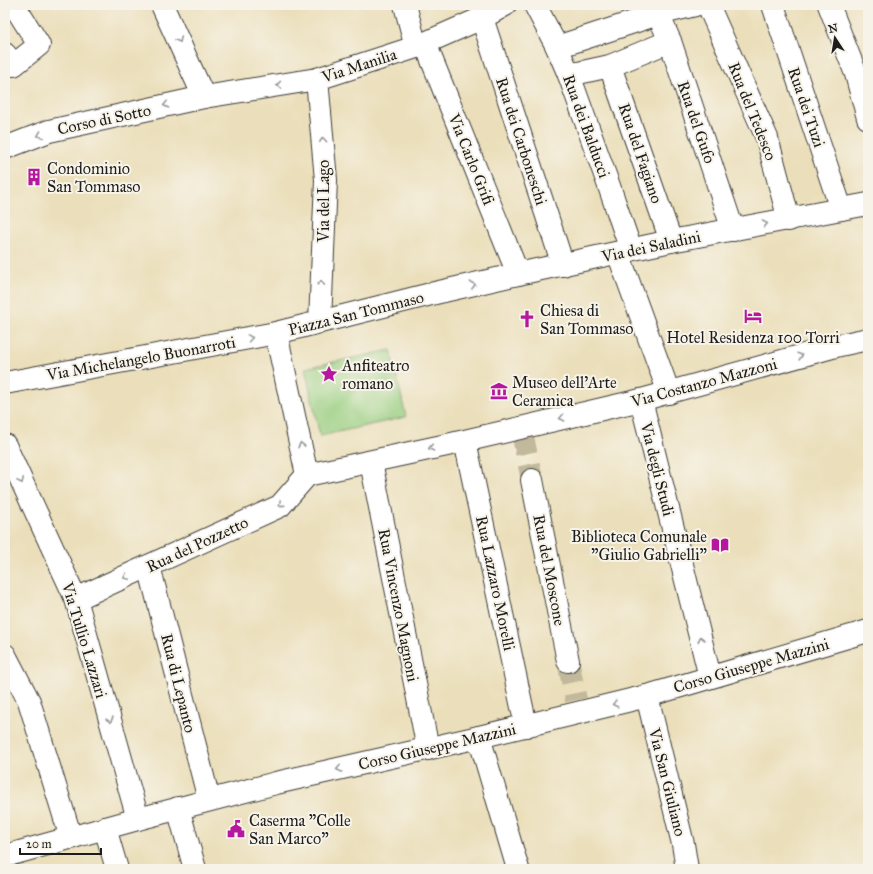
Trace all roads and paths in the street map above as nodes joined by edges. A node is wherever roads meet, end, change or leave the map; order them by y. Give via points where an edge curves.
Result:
1 (14, 5) edge
2 (162, 5) edge
3 (405, 5) edge
4 (535, 5) edge
5 (695, 5) edge
6 (708, 5) edge
7 (773, 5) edge
8 (829, 5) edge
9 (492, 10) edge
10 (658, 14) junction
11 (670, 41) junction
12 (421, 45) junction
13 (557, 47) junction
14 (5, 54) edge
15 (610, 66) junction
16 (569, 75) junction
17 (317, 79) junction
18 (204, 97) junction
19 (868, 118) edge
20 (5, 148) edge
21 (868, 204) edge
22 (841, 210) junction
23 (789, 220) junction
24 (733, 230) junction
25 (672, 241) junction
26 (624, 251) junction
27 (562, 265) junction
28 (518, 274) junction
29 (435, 293) joint
30 (320, 322) junction
31 (276, 333) junction
32 (868, 339) edge
33 (5, 382) edge
34 (669, 393) junction
35 (641, 400) junction
36 (467, 440) junction
37 (5, 445) edge
38 (371, 462) junction
39 (307, 475) junction
40 (532, 480) tunnel mouth
41 (149, 566) junction
42 (76, 599) junction
43 (868, 631) edge
44 (5, 655) edge
45 (568, 661) tunnel mouth
46 (710, 677) junction
47 (647, 696) junction
48 (526, 726) junction
49 (479, 737) junction
50 (428, 749) junction
51 (209, 800) junction
52 (178, 808) junction
53 (138, 819) junction
54 (105, 828) junction
55 (71, 838) junction
56 (5, 856) edge
57 (117, 869) edge
58 (195, 869) edge
59 (518, 869) edge
60 (687, 869) edge

1 - 14 street via 40,45 14,65
2 -> 18 street
3 - 12 street, Via Carlo Grifi
4 - 13 street, Rua dei Balducci
5 - 10 street
6 - 23 street, Rua del Tedesco via 767,138
7 - 22 street, Rua dei Tuzi
8 - 19 street via 856,74
9 - 12 street, Via Manilia
9 - 27 street, Rua dei Carboneschi
10 - 11 street, Rua del Gufo
10 - 13 street
11 - 15 street
11 - 24 street, Rua del Gufo
12 - 17 street, Via Manilia
12 - 28 street, Via Carlo Grifi
13 - 16 street, Rua dei Balducci
15 - 16 street
15 - 25 street, Rua del Fagiano
16 - 26 street, Rua dei Balducci via 610,186
17 -> 18 street, Via Manilia
30 -> 17 street, Via del Lago via 326,180
18 -> 20 street, Corso di Sotto via 49,131
21 - 22 street, Via dei Saladini
22 - 23 street, Via dei Saladini
24 -> 23 street, Via dei Saladini
24 - 25 street, Via dei Saladini
25 - 26 street, Via dei Saladini
26 - 27 street, Via dei Saladini
26 - 34 street, Rua dei Balducci
27 - 28 street, Via dei Saladini
29 -> 28 street, Via dei Saladini
29 - 30 street, Piazza San Tommaso
30 - 31 street, Piazza San Tommaso
33 -> 31 street, Via Michelangelo Buonarroti
39 -> 31 street, Piazza San Tommaso
34 -> 32 street, Via Costanzo Mazzoni
34 - 35 street, Via Costanzo Mazzoni
35 -> 36 street, Via Costanzo Mazzoni via 522,430
46 -> 35 street, Via degli Studi
36 -> 38 street
36 - 48 street, Rua Lazzaro Morelli
37 -> 42 street, Via Tullio Lazzari
38 - 39 street
38 - 50 street, Rua Vincenzo Magnoni
39 -> 41 street, Rua del Pozzetto via 280,506
40 - 45 street, Rua del Moscone
41 -> 42 street, Rua del Pozzetto
41 - 51 street, Rua di Lepanto
42 -> 53 street, Via Tullio Lazzari
43 - 46 street, Corso Giuseppe Mazzini
44 - 55 street via 29,701
46 - 47 street, Corso Giuseppe Mazzini
47 -> 48 street, Corso Giuseppe Mazzini via 577,706
47 - 60 street, Via San Giuliano
48 - 49 street, Corso Giuseppe Mazzini
49 - 50 street, Corso Giuseppe Mazzini
49 - 59 street
50 -> 51 street, Corso Giuseppe Mazzini
51 - 52 street, Corso Giuseppe Mazzini
52 - 53 street, Corso Giuseppe Mazzini
52 - 58 street
53 - 54 street, Corso Giuseppe Mazzini
54 - 55 street, Corso Giuseppe Mazzini
54 - 57 street
55 - 56 street, Corso Giuseppe Mazzini

